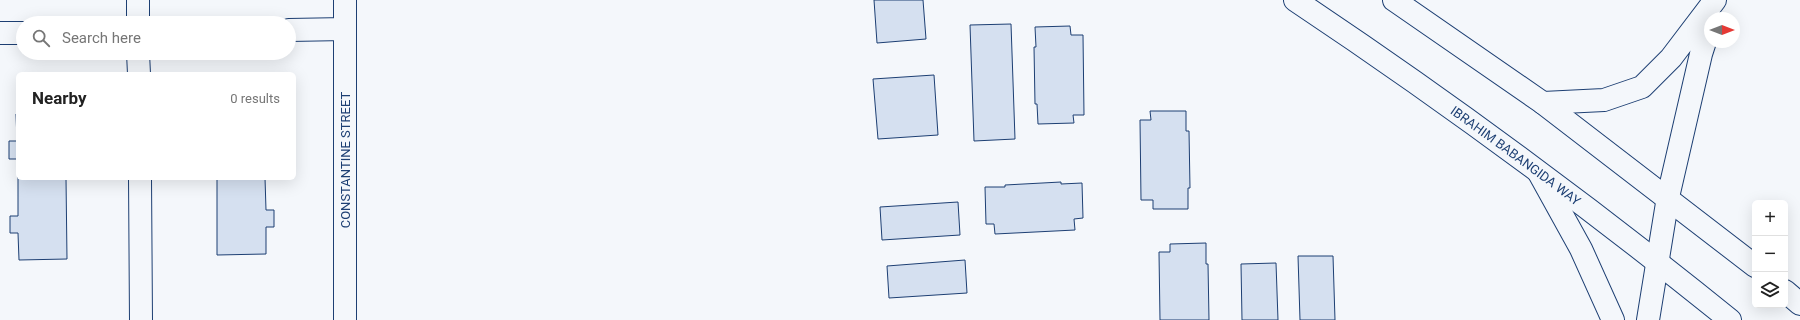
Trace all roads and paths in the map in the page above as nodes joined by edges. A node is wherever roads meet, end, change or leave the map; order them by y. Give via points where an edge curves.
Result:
1 (138, 0) edge
2 (345, 0) edge
3 (1295, 0) edge
4 (1394, 0) edge
5 (1715, 0) edge
6 (1718, 0) edge
7 (1715, 12) edge
8 (138, 16) edge
9 (345, 29) junction
10 (296, 30) edge
11 (0, 33) edge
12 (16, 33) edge
13 (1704, 45) edge
14 (138, 60) edge
15 (139, 72) edge
16 (1543, 103) junction
17 (1539, 173) junction
18 (140, 180) edge
19 (1668, 197) junction
20 (1657, 261) junction
21 (1752, 264) edge
22 (1788, 294) edge
23 (1800, 304) edge
24 (141, 320) edge
25 (345, 320) edge
26 (1613, 320) edge
27 (1648, 320) edge
28 (1730, 320) edge

1 - 8 main road
2 - 9 main road, CONSTANTINE STREET
3 - 17 main road, IBRAHIM BABANGIDA WAY via 1384,60
4 - 16 main road
5 - 16 main road via 1671,58 1642,86 1604,100
6 - 7 main road
9 - 10 main road
9 - 25 main road, CONSTANTINE STREET
11 - 12 main road
13 - 19 main road
14 - 15 main road
16 - 19 main road
17 - 20 main road, IBRAHIM BABANGIDA WAY
17 - 26 main road via 1582,249
18 - 24 main road
19 - 20 main road
19 - 21 main road
20 - 27 main road
20 - 28 main road, IBRAHIM BABANGIDA WAY
22 - 23 main road

